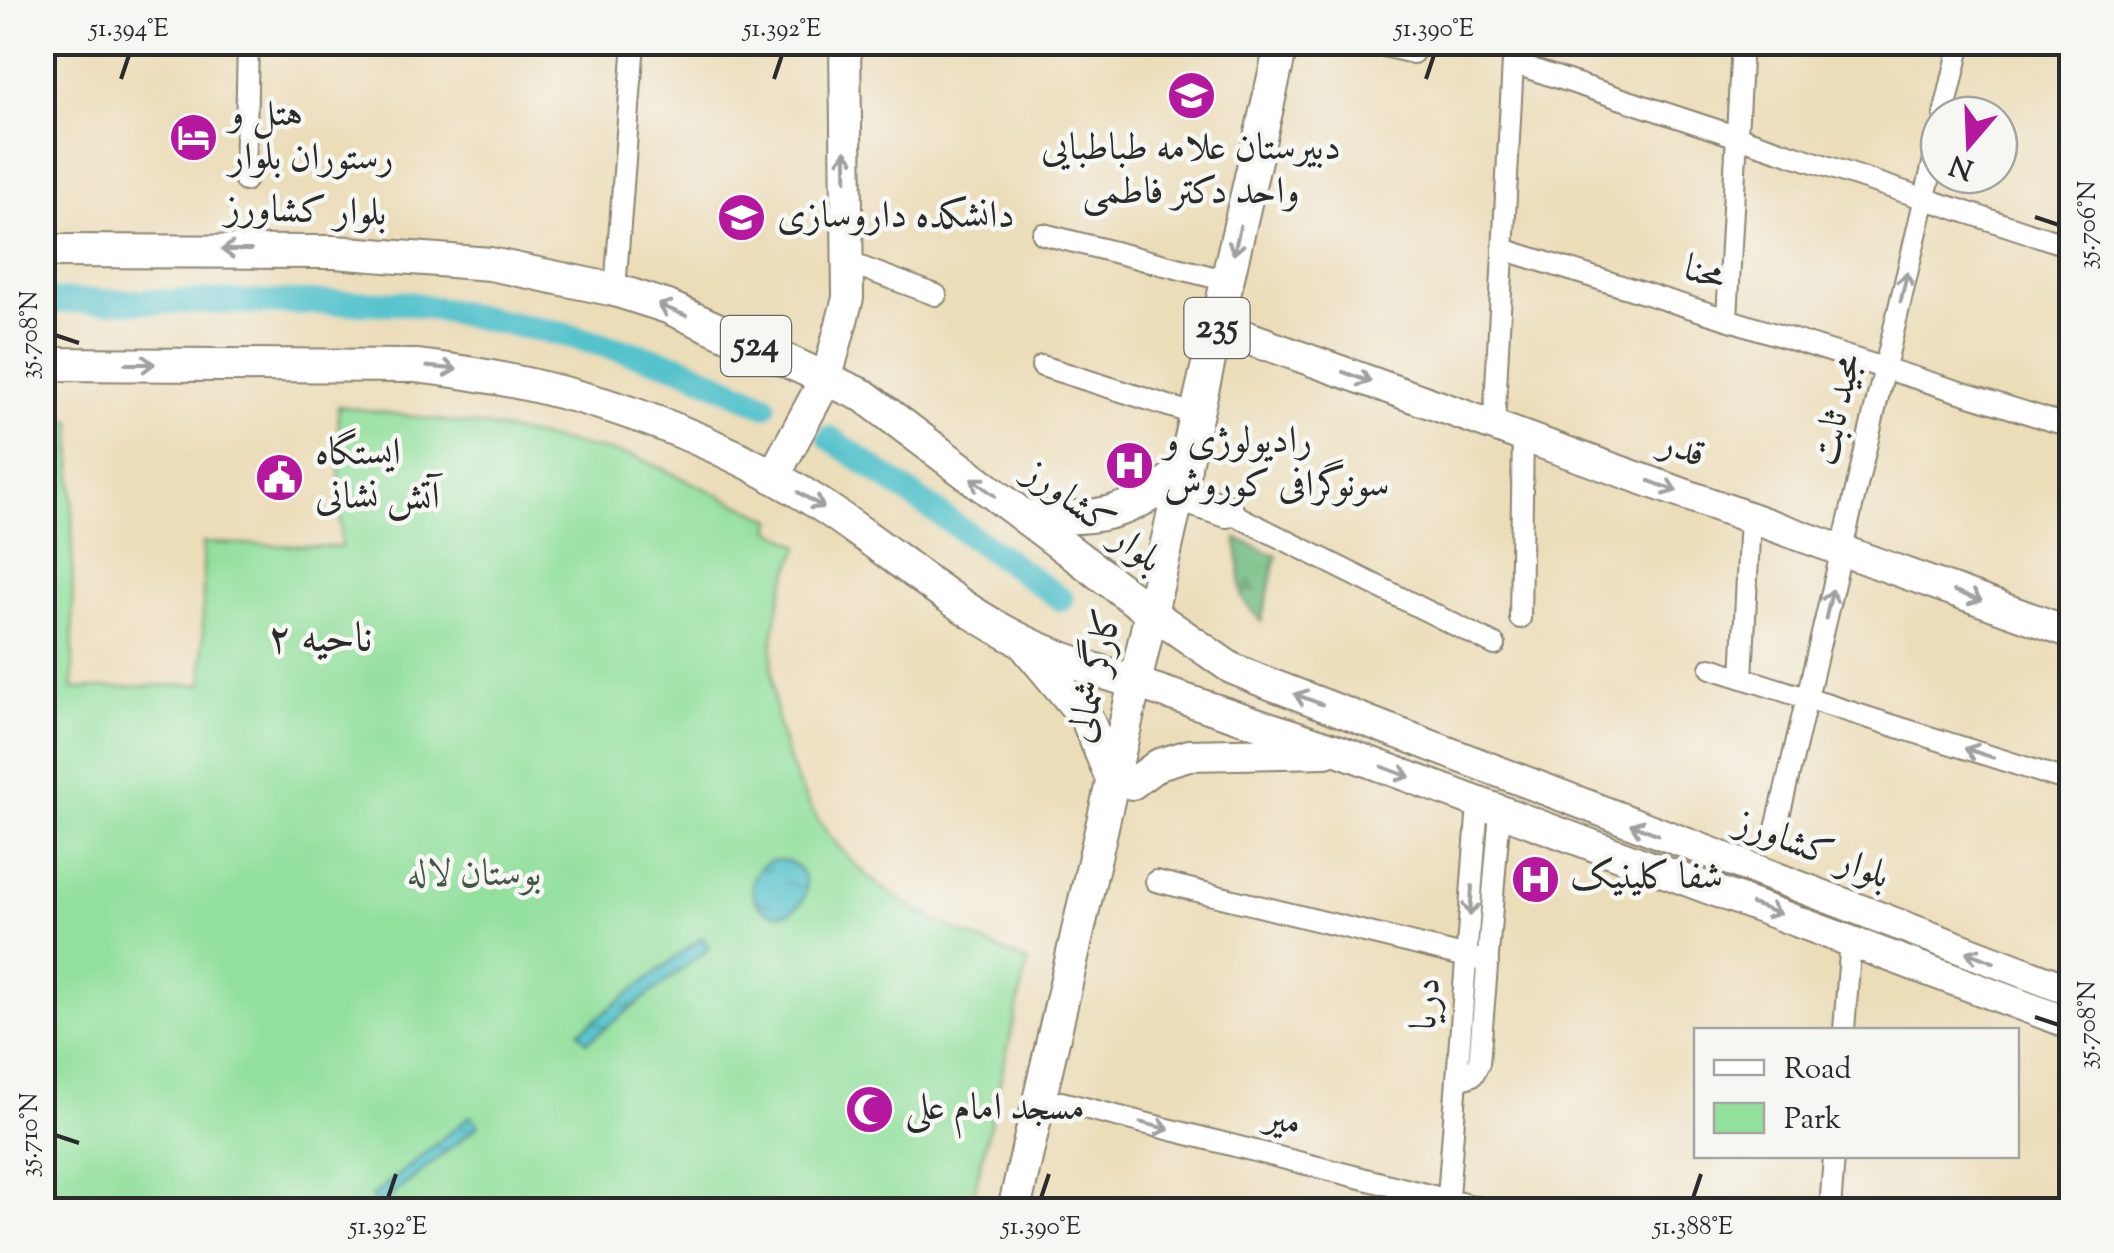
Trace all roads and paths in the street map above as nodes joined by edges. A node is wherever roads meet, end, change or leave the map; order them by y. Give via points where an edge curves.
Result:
1 (248, 42) edge
2 (845, 42) edge
3 (1282, 42) edge
4 (1368, 42) edge
5 (1742, 42) edge
6 (1962, 42) edge
7 (1513, 52) edge
8 (1413, 54) dead end
9 (634, 55) dead end
10 (1949, 95) edge
11 (1737, 137) junction
12 (245, 181) dead end
13 (1925, 195) edge
14 (1924, 198) junction
15 (1043, 234) dead end
16 (2072, 247) edge
17 (1503, 249) junction
18 (42, 252) edge
19 (848, 262) junction
20 (1228, 280) junction
21 (616, 290) junction
22 (936, 295) dead end
23 (1727, 319) junction
24 (1218, 327) junction
25 (1265, 344) joint
26 (42, 364) edge
27 (1042, 366) dead end
28 (1884, 368) junction
29 (827, 377) junction
30 (1198, 415) junction
31 (1494, 426) junction
32 (2072, 427) edge
33 (1523, 436) junction
34 (773, 477) junction
35 (1182, 482) junction
36 (1226, 510) joint
37 (1023, 516) junction
38 (1750, 518) junction
39 (1842, 551) junction
40 (1152, 613) junction
41 (1520, 618) dead end
42 (2072, 633) edge
43 (1019, 640) junction
44 (1495, 645) dead end
45 (1711, 668) dead end
46 (1742, 678) junction
47 (1144, 685) junction
48 (1806, 699) junction
49 (1340, 751) junction
50 (1123, 782) junction
51 (2072, 782) edge
52 (1489, 807) junction
53 (1776, 829) dead end
54 (1156, 881) dead end
55 (1851, 940) junction
56 (1478, 960) junction
57 (2072, 991) edge
58 (2072, 1024) edge
59 (1844, 1028) edge
60 (1050, 1099) junction
61 (1834, 1158) edge
62 (1448, 1206) edge
63 (1014, 1210) edge
64 (1036, 1210) edge
65 (1488, 1210) edge
66 (1830, 1210) edge

1 - 12 street
19 -> 2 main road
3 -> 20 main road, کارگر شمالی / 235
4 - 8 street
5 - 11 street
6 - 10 street
7 - 11 street
7 - 17 street
9 - 21 street
11 - 14 street
11 - 23 street
13 - 14 street, مجید ثابت
14 - 16 street
28 -> 14 street, مجید ثابت
15 - 20 street
17 - 23 street, محنا
17 - 31 street
21 -> 18 main road, بلوار کشاورز / 524 via 490,264 334,252
19 - 22 street
19 - 29 main road via 844,322
20 - 24 main road, کارگر شمالی / 235
29 -> 21 main road, بلوار کشاورز / 524
23 - 28 street, محنا
24 - 25 main road
24 - 30 main road, کارگر شمالی / 235
25 -> 31 main road, قدر
26 -> 34 main road, بلوار کشاورز via 466,371 658,422
27 - 30 street
28 - 32 street, محنا
28 - 39 street, مجید ثابت
29 - 34 main road
37 -> 29 main road, بلوار کشاورز / 524 via 864,396
30 - 35 main road, کارگر شمالی / 235
31 - 33 main road, قدر
33 -> 38 main road, قدر
33 - 41 street
34 -> 43 main road, بلوار کشاورز
35 - 36 main road
35 - 37 main road via 1125,509 1069,520
35 - 40 main road, کارگر شمالی / 235
36 - 44 street
37 - 40 main road, بلوار کشاورز / 524
38 - 39 main road, قدر
38 - 46 street
39 -> 42 main road, قدر
48 -> 39 street, مجید ثابت
40 - 47 main road, کارگر شمالی / 235
57 -> 40 main road, بلوار کشاورز / 524 via 1257,679
43 - 47 main road, بلوار کشاورز
43 - 50 main road via 1079,706
45 - 46 street
46 - 48 street
47 - 49 main road, بلوار کشاورز
47 - 50 main road, کارگر شمالی / 235
51 -> 48 street
48 - 53 street, مجید ثابت
49 - 50 main road via 1189,755
49 -> 52 main road, بلوار کشاورز
50 - 60 main road, کارگر شمالی / 235
52 -> 55 main road, بلوار کشاورز
52 - 56 street, دریا
54 - 56 street
55 - 58 main road, بلوار کشاورز
55 - 59 street
56 - 62 street, دریا via 1457,1081
60 -> 62 street, میر
60 - 63 main road, کارگر شمالی / 235
60 - 64 main road
61 - 66 street
62 - 65 street, میر

